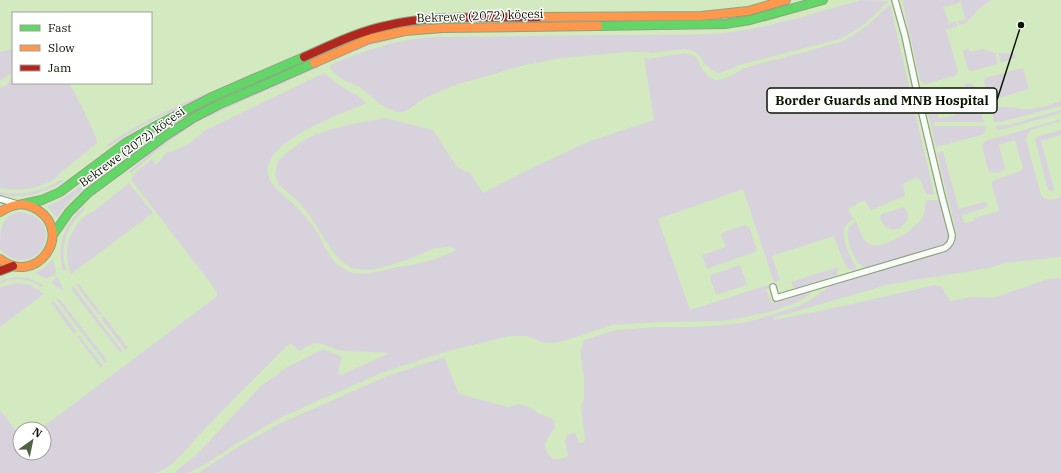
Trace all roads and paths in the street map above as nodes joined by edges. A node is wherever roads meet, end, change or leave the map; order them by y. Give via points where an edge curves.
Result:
1 (786, 0) edge
2 (823, 0) edge
3 (895, 0) edge
4 (0, 199) edge
5 (20, 204) junction
6 (0, 212) edge
7 (53, 235) junction
8 (0, 259) edge
9 (13, 266) junction
10 (0, 271) edge
11 (773, 287) dead end

1 - 5 main road, Bekrewe (2072) köçesi via 748,11 701,16 443,18 384,25 366,30 208,99 132,140 60,192 42,200
2 - 7 main road, Bekrewe (2072) köçesi via 750,20 725,24 443,28 405,31 369,39 193,118 88,193 67,214
3 - 11 street via 952,240 945,248 776,298
4 - 5 street
5 - 6 main road, Bekrewe (2072) köçesi
5 - 7 main road via 34,207 44,214
7 - 9 main road, Bekrewe (2072) köçesi via 48,252 41,260 30,266
8 - 9 main road
9 - 10 main road, Bekrewe (2072) köçesi

